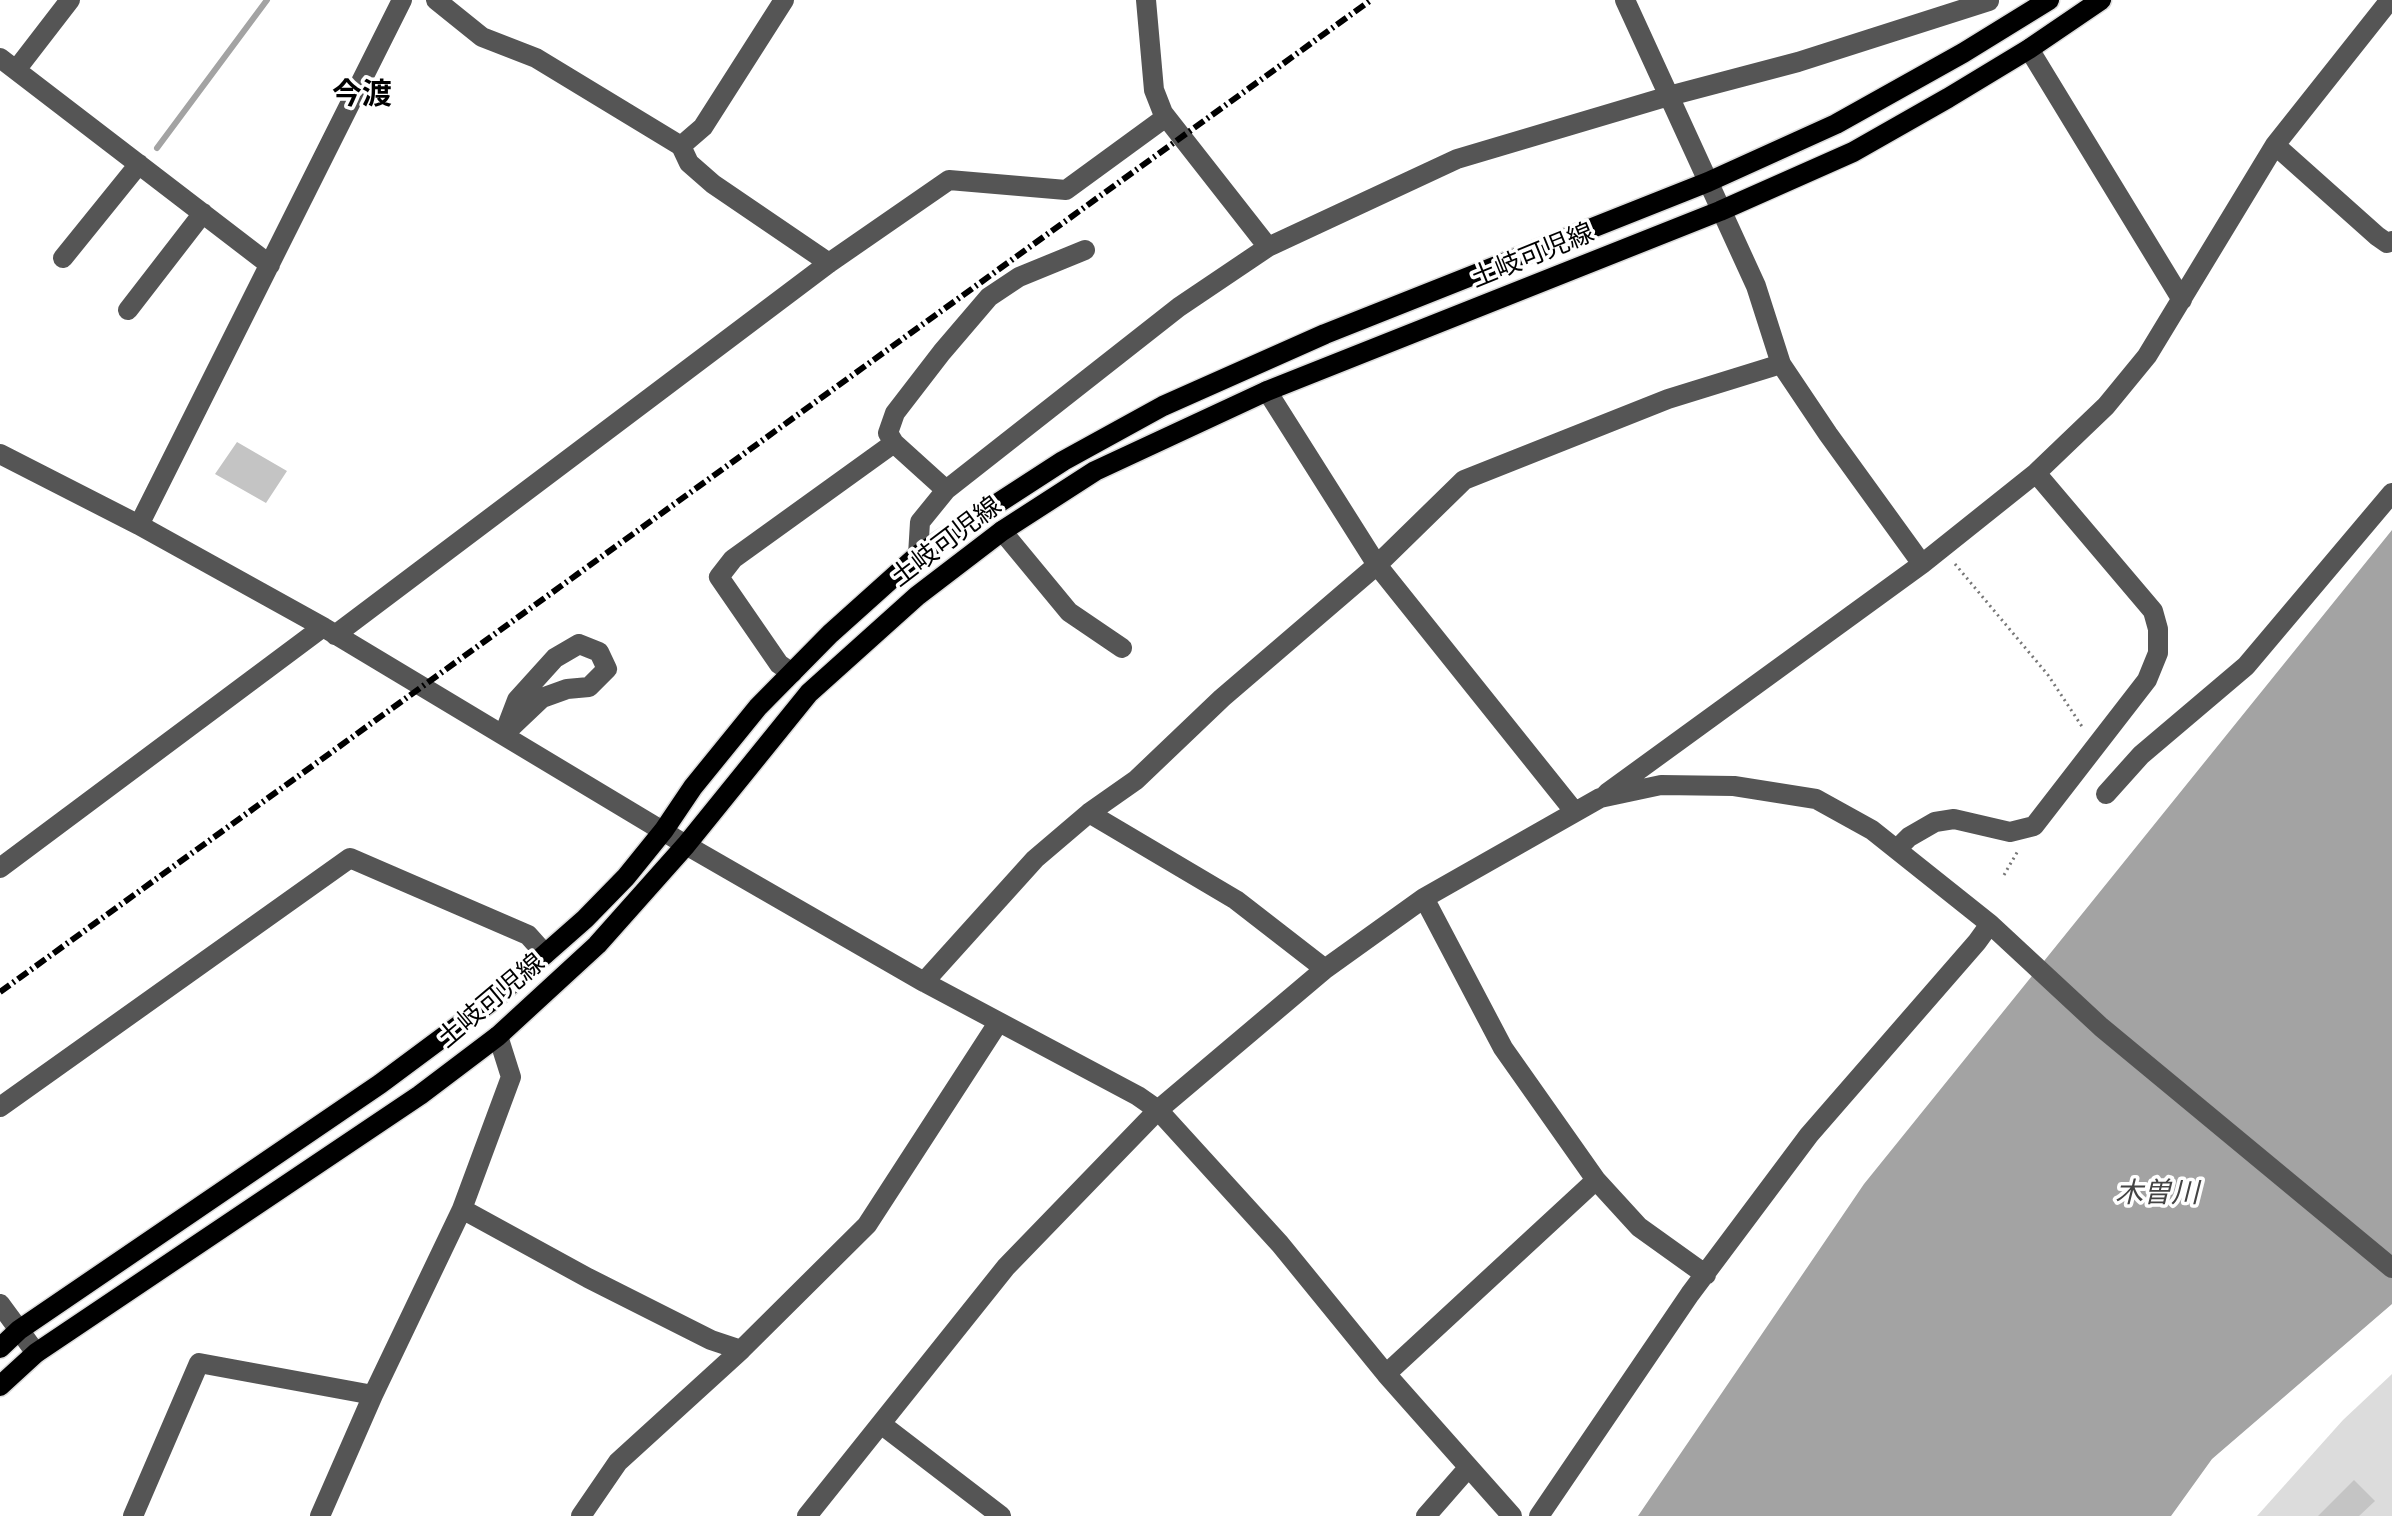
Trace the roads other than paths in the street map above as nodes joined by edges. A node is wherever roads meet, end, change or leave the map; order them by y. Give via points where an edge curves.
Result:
1 (70, 0) edge
2 (402, 0) edge
3 (436, 0) edge
4 (784, 0) edge
5 (1146, 0) edge
6 (1625, 0) edge
7 (1989, 0) edge
8 (2049, 0) edge
9 (2101, 0) edge
10 (2390, 0) edge
11 (2029, 49) junction
12 (8, 64) edge
13 (1669, 96) junction
14 (1166, 117) junction
15 (2275, 145) junction
16 (681, 146) junction
17 (139, 164) junction
18 (1708, 182) junction
19 (1720, 211) junction
20 (203, 213) junction
21 (2392, 241) edge
22 (1268, 247) junction
23 (1085, 250) dead end
24 (63, 258) dead end
25 (829, 263) junction
26 (270, 265) junction
27 (2182, 300) junction
28 (128, 310) dead end
29 (1781, 364) junction
30 (1267, 391) junction
31 (894, 443) junction
32 (0, 454) edge
33 (2036, 473) junction
34 (946, 490) junction
35 (2392, 493) edge
36 (139, 525) junction
37 (1002, 531) junction
38 (918, 555) junction
39 (1922, 564) junction
40 (1377, 565) junction
41 (329, 631) junction
42 (1122, 648) dead end
43 (555, 658) junction
44 (792, 673) junction
45 (567, 689) junction
46 (504, 734) junction
47 (2106, 794) dead end
48 (1600, 798) junction
49 (1574, 811) junction
50 (1089, 813) junction
51 (664, 830) junction
52 (686, 845) junction
53 (1897, 849) junction
54 (0, 868) edge
55 (1424, 898) junction
56 (1990, 924) junction
57 (545, 954) junction
58 (1325, 969) junction
59 (924, 982) junction
60 (998, 1023) junction
61 (498, 1036) junction
62 (0, 1107) edge
63 (1158, 1110) junction
64 (1596, 1180) junction
65 (462, 1209) junction
66 (2392, 1268) edge
67 (1706, 1275) junction
68 (0, 1304) edge
69 (19, 1330) junction
70 (0, 1348) edge
71 (741, 1350) junction
72 (36, 1353) junction
73 (1386, 1374) junction
74 (0, 1386) edge
75 (373, 1395) junction
76 (881, 1424) junction
77 (1468, 1468) junction
78 (133, 1516) edge
79 (320, 1516) edge
80 (581, 1516) edge
81 (807, 1516) edge
82 (1001, 1516) edge
83 (1426, 1516) edge
84 (1512, 1516) edge
85 (1539, 1516) edge

1 - 12 street
2 - 26 street
3 - 16 street via 482,37 536,58
4 - 16 street via 703,127
5 - 14 street via 1154,90
6 - 13 street
7 - 13 street via 1798,62
8 - 18 main road, 土岐可児線 via 1836,124
9 - 11 main road, 土岐可児線
10 - 15 street
11 - 19 main road, 土岐可児線 via 1853,152
11 - 27 street
12 - 17 street
13 - 18 street
13 - 22 street via 1457,159
14 - 22 street
14 - 25 street via 1066,190 949,180
15 - 21 street via 2377,236
15 - 27 street
16 - 25 street via 689,163 713,184
17 - 20 street
17 - 24 street
18 - 19 street
18 - 38 main road, 土岐可児線 via 1325,334 1163,406 1063,461
19 - 29 street via 1756,286
19 - 30 main road, 土岐可児線
20 - 26 street
20 - 28 street
22 - 34 street via 1179,307
23 - 31 street via 1019,277 989,297 895,413 888,433
25 - 41 street
26 - 36 street
27 - 33 street via 2147,356 2106,406
29 - 39 street
29 - 40 street via 1668,399 1464,480
30 - 37 main road, 土岐可児線 via 1095,471
30 - 40 street
31 - 34 street
31 - 44 street via 733,559 719,577 779,664
32 - 36 street
33 - 39 street
33 - 53 street via 2153,611 2158,653 2147,680 2034,826 2010,832 1954,819 1935,822
34 - 38 street via 920,522
35 - 47 street via 2246,666 2141,755
36 - 41 street
37 - 42 street via 1069,612
37 - 52 main road, 土岐可児線 via 917,596 809,693
38 - 44 main road, 土岐可児線
39 - 48 street
40 - 49 street
40 - 50 street via 1136,780
41 - 46 street
41 - 54 street
43 - 45 street via 558,677
43 - 45 street via 579,644 599,652 607,669 589,687
43 - 46 street via 517,700
44 - 51 main road, 土岐可児線 via 702,775
45 - 46 street via 542,698
46 - 51 street
48 - 49 street
48 - 53 street via 1661,785 1734,786 1816,799
49 - 55 street
50 - 58 street via 1236,900
50 - 59 street via 1017,877
51 - 52 street
51 - 57 main road, 土岐可児線 via 626,877
52 - 59 street
52 - 61 main road, 土岐可児線 via 597,945
53 - 56 street
55 - 58 street
55 - 64 street via 1503,1048
56 - 66 street via 2101,1027
56 - 67 street via 1809,1135
57 - 62 street via 528,935 350,858
57 - 69 main road, 土岐可児線 via 380,1084
58 - 63 street
59 - 60 street
60 - 63 street
60 - 71 street via 867,1225
61 - 65 street via 511,1077
61 - 72 main road, 土岐可児線 via 420,1095
63 - 73 street via 1280,1244
63 - 76 street via 1006,1267
64 - 67 street via 1639,1227
64 - 73 street
65 - 71 street via 588,1278
65 - 75 street
67 - 85 street
68 - 69 street
69 - 70 main road, 土岐可児線
69 - 72 street
71 - 80 street via 618,1462
72 - 74 main road, 土岐可児線
73 - 77 street
75 - 78 street via 199,1363
75 - 79 street
76 - 81 street
76 - 82 street
77 - 83 street
77 - 84 street

